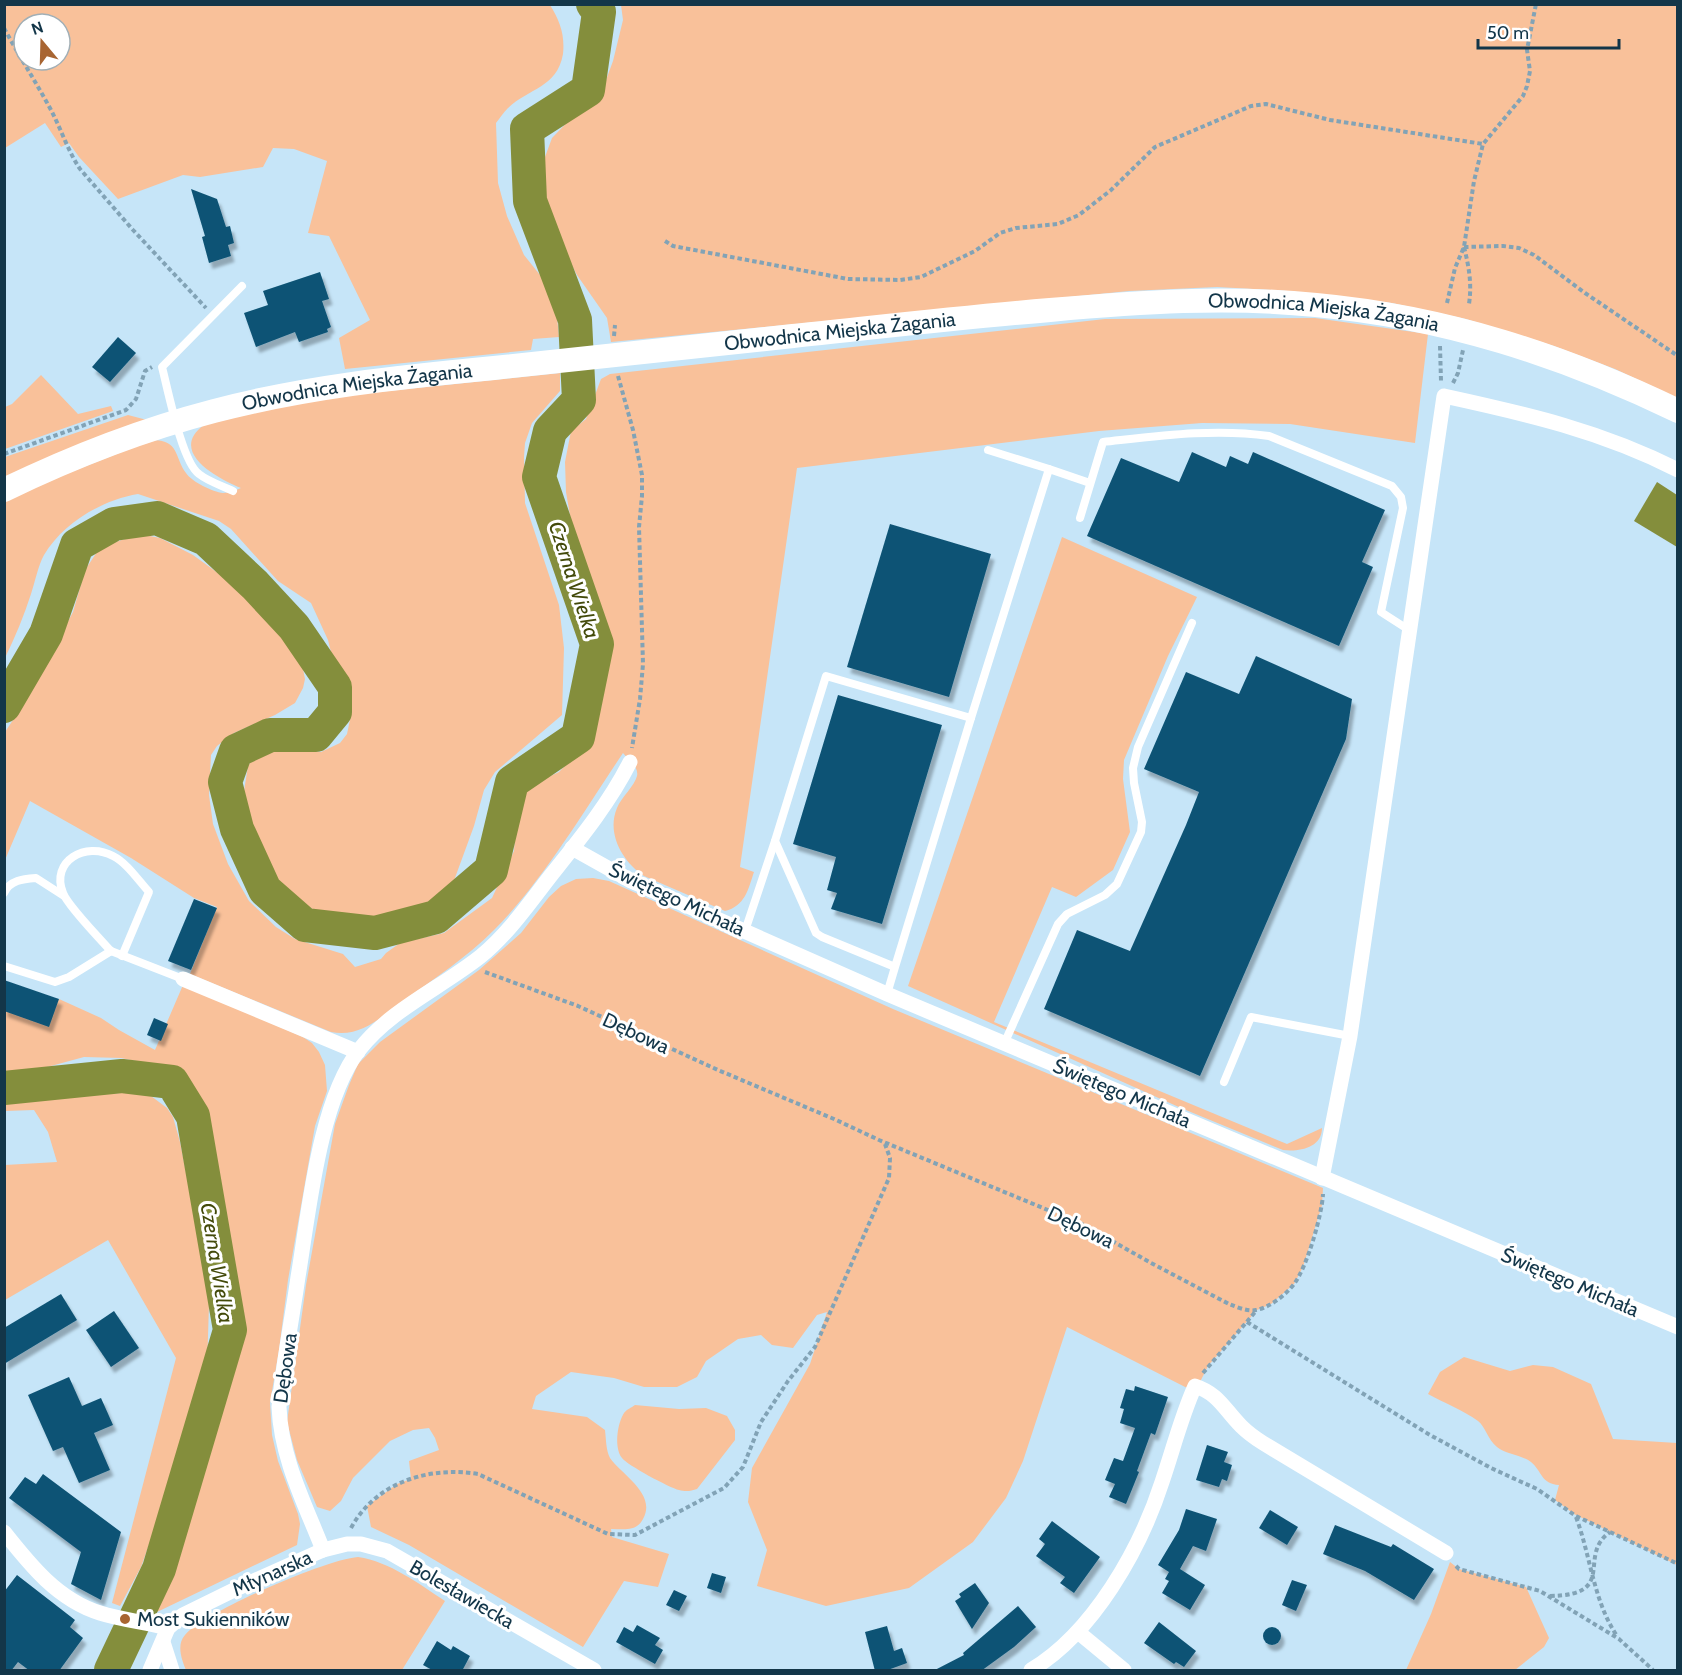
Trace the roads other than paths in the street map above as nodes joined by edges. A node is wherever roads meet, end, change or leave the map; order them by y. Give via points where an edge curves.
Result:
1 (242, 286) dead end
2 (1677, 411) edge
3 (176, 422) junction
4 (988, 450) dead end
5 (1049, 469) junction
6 (1677, 470) edge
7 (1090, 483) junction
8 (4, 490) edge
9 (233, 491) dead end
10 (1080, 518) dead end
11 (1192, 623) dead end
12 (1409, 630) junction
13 (971, 718) junction
14 (630, 762) road end
15 (776, 841) junction
16 (572, 848) junction
17 (4, 893) edge
18 (64, 896) junction
19 (745, 931) junction
20 (111, 951) junction
21 (122, 956) junction
22 (4, 966) edge
23 (895, 967) junction
24 (183, 978) joint
25 (886, 994) junction
26 (1350, 1036) junction
27 (1004, 1044) junction
28 (358, 1052) junction
29 (1224, 1082) dead end
30 (1322, 1178) junction
31 (1677, 1327) edge
32 (4, 1532) edge
33 (323, 1550) junction
34 (1446, 1553) road end
35 (1078, 1632) junction
36 (166, 1635) junction
37 (150, 1671) edge
38 (172, 1671) edge
39 (594, 1671) edge
40 (1031, 1671) edge
41 (1124, 1671) edge

1 - 3 lane via 162,367
2 - 3 main road, Obwodnica Miejska Żagania via 1605,377 1497,338 1391,314 1318,305 1218,300 1119,303 527,364 328,388 250,402
3 - 8 main road, Obwodnica Miejska Żagania via 82,454
3 - 9 lane via 194,469
4 - 5 lane
5 - 7 lane
5 - 13 lane
6 - 12 street via 1626,445 1577,428 1444,396
7 - 10 lane
7 - 12 lane via 1103,442 1187,433 1250,433 1269,436 1392,486 1401,497 1403,508 1381,612
11 - 27 lane via 1138,747 1133,768 1141,832 1117,884 1105,895 1066,914 1058,924
12 - 26 street
13 - 15 lane via 826,676
13 - 23 lane
14 - 16 street
15 - 19 lane
15 - 23 lane via 816,933
16 - 19 street, Świętego Michała via 631,881
16 - 28 street, Dębowa via 496,943 388,1021
17 - 18 lane via 13,882 36,878
18 - 20 lane
18 - 21 lane via 59,879 69,858 99,850 120,860 149,892
19 - 25 street, Świętego Michała
20 - 21 lane
20 - 22 lane via 54,982
21 - 24 lane
23 - 25 lane
24 - 28 street
25 - 27 street, Świętego Michała
26 - 29 lane via 1251,1017
26 - 30 street
27 - 30 street, Świętego Michała
28 - 33 street, Dębowa via 334,1100 321,1147 279,1407 288,1461
30 - 31 street, Świętego Michała
32 - 36 street via 31,1565 66,1596 99,1613 152,1624
33 - 36 street, Młynarska via 183,1615
33 - 39 street, Bolesławiecka via 347,1544 387,1551
34 - 35 street via 1263,1443 1240,1425 1216,1397 1195,1386 1144,1530
35 - 40 street
35 - 41 street
36 - 37 street
36 - 38 street

